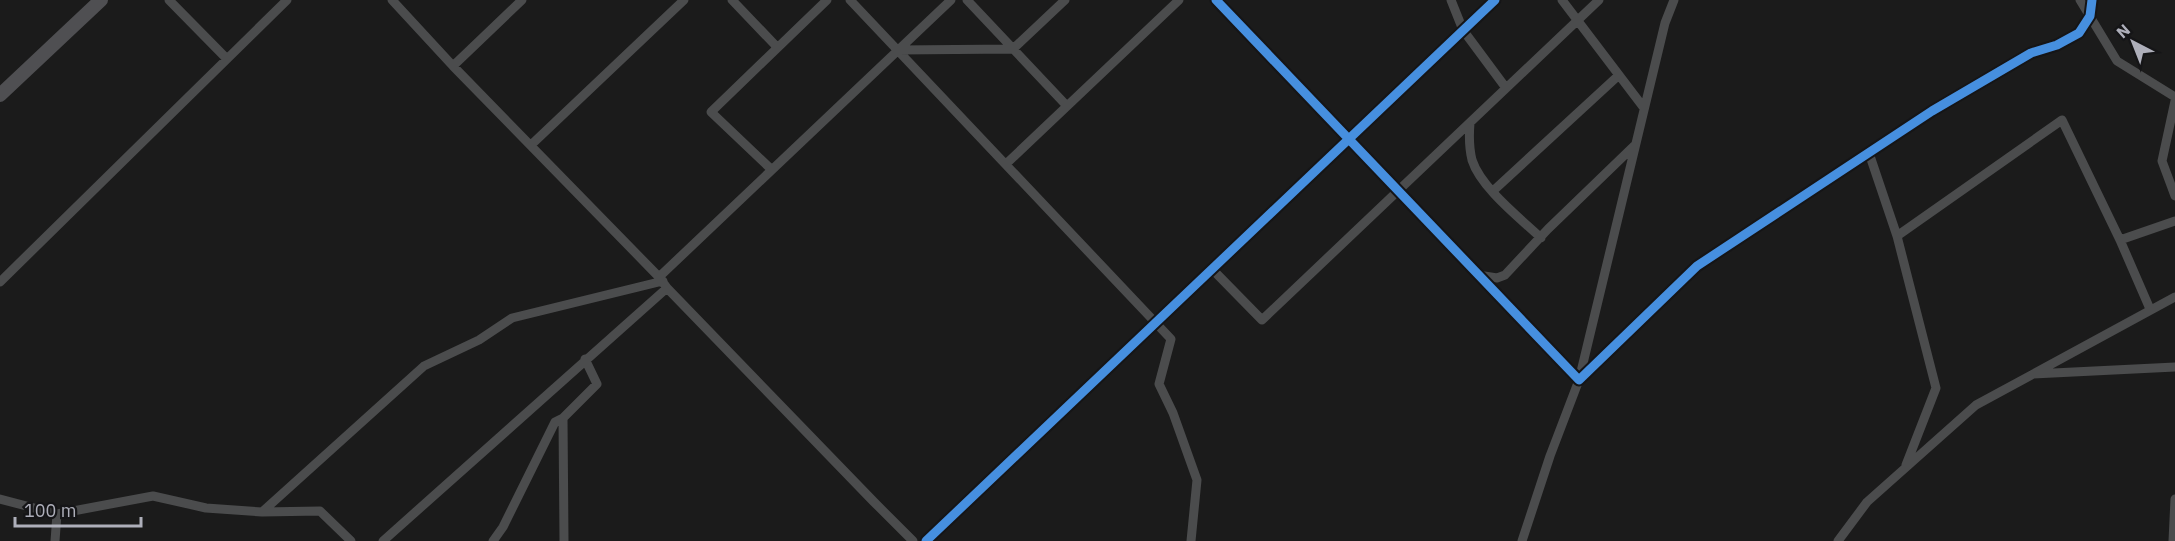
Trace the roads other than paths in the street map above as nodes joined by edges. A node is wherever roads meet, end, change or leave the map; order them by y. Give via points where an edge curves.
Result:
1 (101, 0) edge
2 (169, 0) edge
3 (287, 0) edge
4 (392, 0) edge
5 (522, 0) edge
6 (684, 0) edge
7 (732, 0) edge
8 (827, 0) edge
9 (850, 0) edge
10 (951, 0) edge
11 (967, 0) edge
12 (1065, 0) edge
13 (1179, 0) edge
14 (1216, 0) edge
15 (1451, 0) edge
16 (1495, 0) edge
17 (1562, 0) edge
18 (1599, 0) edge
19 (1674, 0) edge
20 (2080, 0) edge
21 (2092, 0) edge
22 (2090, 15) junction
23 (1577, 20) junction
24 (1463, 30) junction
25 (777, 47) junction
26 (1013, 49) junction
27 (898, 50) junction
28 (226, 59) junction
29 (453, 66) junction
30 (1619, 75) junction
31 (1506, 88) junction
32 (0, 95) edge
33 (2175, 99) edge
34 (1067, 106) junction
35 (1644, 108) junction
36 (1470, 123) junction
37 (1348, 139) junction
38 (531, 145) junction
39 (1635, 145) junction
40 (1869, 153) junction
41 (1006, 164) junction
42 (772, 170) junction
43 (1493, 190) junction
44 (1398, 191) junction
45 (2175, 196) edge
46 (2175, 221) edge
47 (1897, 236) junction
48 (1541, 238) junction
49 (2120, 240) junction
50 (1212, 268) junction
51 (1478, 275) junction
52 (0, 282) edge
53 (663, 282) junction
54 (2175, 297) edge
55 (2150, 309) junction
56 (1156, 322) junction
57 (585, 359) junction
58 (2175, 369) edge
59 (2031, 374) junction
60 (1579, 380) junction
61 (563, 418) junction
62 (1905, 468) junction
63 (0, 499) edge
64 (2175, 500) edge
65 (262, 512) junction
66 (57, 514) junction
67 (55, 541) edge
68 (351, 541) edge
69 (383, 541) edge
70 (493, 541) edge
71 (564, 541) edge
72 (914, 541) edge
73 (926, 541) edge
74 (1191, 541) edge
75 (1522, 541) edge
76 (1839, 541) edge
77 (2173, 541) edge

1 - 32 main road
2 - 28 street
3 - 28 street
4 - 29 street
5 - 29 street
6 - 38 street
7 - 25 street
8 - 25 street
9 - 27 street
10 - 27 street
11 - 26 street
12 - 26 street
13 - 34 street
14 - 37 street
15 - 24 street
16 - 24 street
17 - 23 street
18 - 23 street
19 - 35 street
20 - 22 street
21 - 22 street
22 - 33 street via 2117,61
22 - 40 street via 2079,33 2031,53
23 - 30 street
23 - 31 street
24 - 31 street
24 - 37 street
25 - 42 street via 711,112
26 - 27 street
26 - 34 street
27 - 41 street
27 - 42 street
28 - 52 street
29 - 38 street
30 - 35 street
30 - 43 street
31 - 36 street
33 - 45 street via 2162,161
34 - 41 street
35 - 39 street
36 - 43 street via 1473,161
36 - 44 street
37 - 44 street
37 - 50 street
38 - 53 street
39 - 48 street
39 - 60 street
40 - 47 street
40 - 60 street via 1697,267
41 - 56 street
42 - 53 street
43 - 48 street
44 - 50 street via 1262,320
44 - 51 street
46 - 49 street
47 - 49 street via 2062,120
47 - 62 street via 1936,388
48 - 51 street via 1505,275
49 - 55 street
50 - 56 street
51 - 60 street
53 - 57 street
53 - 65 street via 512,318 479,340 424,366
53 - 72 street
54 - 55 street
55 - 59 street
56 - 73 street
56 - 74 street via 1171,339 1159,384 1197,480
57 - 61 street via 597,384
57 - 69 street
58 - 59 street
59 - 62 street via 1976,405
60 - 75 street
61 - 70 street via 555,422
61 - 71 street
62 - 76 street via 1867,502
63 - 66 street
64 - 77 street
65 - 66 street via 206,508 153,496
65 - 68 street via 320,511
66 - 67 street

